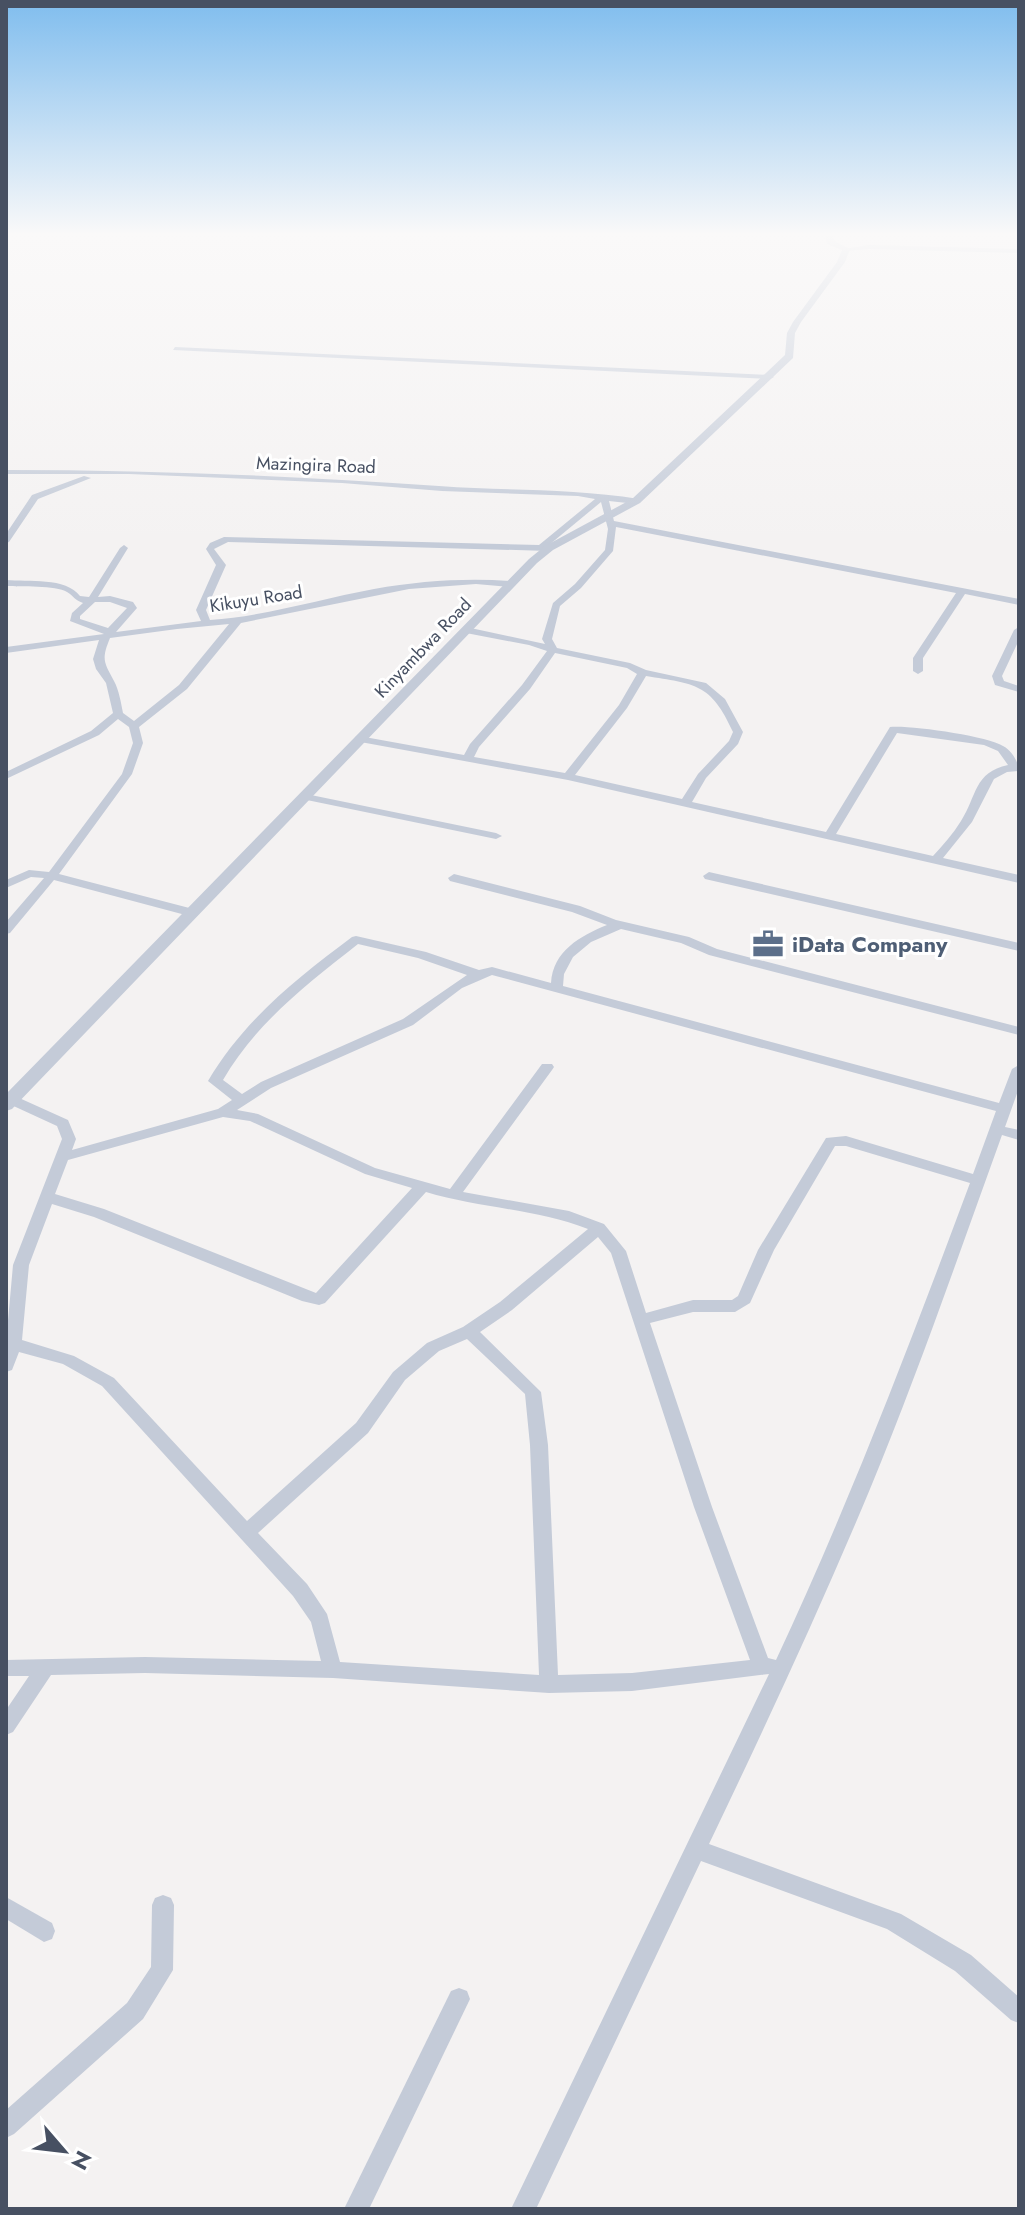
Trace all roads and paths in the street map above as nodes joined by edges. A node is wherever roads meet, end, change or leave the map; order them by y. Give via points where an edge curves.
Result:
1 (791, 338) edge
2 (175, 349) dead end
3 (770, 377) junction
4 (6, 472) edge
5 (115, 473) junction
6 (604, 498) junction
7 (636, 501) junction
8 (609, 520) junction
9 (6, 540) edge
10 (545, 547) junction
11 (124, 548) dead end
12 (6, 583) edge
13 (510, 584) junction
14 (962, 591) junction
15 (91, 601) junction
16 (1019, 602) edge
17 (238, 620) junction
18 (207, 623) junction
19 (466, 630) junction
20 (1019, 630) edge
21 (107, 635) junction
22 (6, 650) edge
23 (553, 650) junction
24 (918, 671) dead end
25 (643, 673) junction
26 (1019, 689) edge
27 (118, 714) junction
28 (134, 726) junction
29 (359, 739) junction
30 (468, 758) junction
31 (1017, 767) edge
32 (6, 776) edge
33 (568, 777) junction
34 (306, 797) junction
35 (684, 805) junction
36 (496, 836) dead end
37 (829, 837) junction
38 (935, 861) junction
39 (709, 876) dead end
40 (51, 877) junction
41 (454, 878) dead end
42 (1019, 879) edge
43 (6, 884) edge
44 (193, 913) junction
45 (620, 925) junction
46 (6, 930) edge
47 (1019, 947) edge
48 (477, 974) junction
49 (557, 987) junction
50 (1019, 1031) edge
51 (547, 1067) dead end
52 (1019, 1069) edge
53 (242, 1100) junction
54 (9, 1103) edge
55 (1004, 1109) junction
56 (223, 1112) junction
57 (998, 1130) junction
58 (1019, 1135) edge
59 (63, 1157) junction
60 (978, 1180) junction
61 (424, 1185) junction
62 (453, 1195) junction
63 (47, 1197) junction
64 (599, 1228) junction
65 (641, 1320) junction
66 (469, 1331) junction
67 (14, 1344) junction
68 (6, 1366) edge
69 (247, 1532) junction
70 (772, 1666) junction
71 (46, 1667) junction
72 (6, 1668) edge
73 (333, 1670) junction
74 (549, 1684) junction
75 (6, 1726) edge
76 (697, 1850) junction
77 (163, 1905) dead end
78 (6, 1907) edge
79 (44, 1931) dead end
80 (459, 1999) dead end
81 (1019, 2012) edge
82 (6, 2126) edge
83 (356, 2209) edge
84 (523, 2209) edge

1 - 3 street, Kinyambwa Road via 790,356
2 - 3 street
3 - 7 street, Kinyambwa Road
4 - 5 street, Mazingira Road
5 - 6 street, Mazingira Road
5 - 9 street via 77,480 35,497
6 - 7 street, Mazingira Road
6 - 8 street
6 - 10 street
7 - 8 street, Kinyambwa Road
8 - 10 street, Kinyambwa Road
8 - 14 street
8 - 23 street via 607,555 555,608 547,639
10 - 13 street, Kinyambwa Road
10 - 18 street via 227,539 210,549 221,565 201,610
11 - 15 street
12 - 15 street via 64,588
13 - 17 street, Kikuyu Road via 429,584
13 - 19 street, Kinyambwa Road
14 - 16 street
14 - 24 street via 918,658
15 - 21 street via 75,621
15 - 21 street via 110,599 132,608
17 - 18 street, Kikuyu Road
17 - 28 street via 183,687
18 - 21 street, Kikuyu Road
19 - 23 street
19 - 29 street, Kinyambwa Road
20 - 26 street via 997,676 999,683
21 - 22 street, Kikuyu Road
21 - 27 street via 98,659 111,683
23 - 25 street
23 - 30 street
25 - 33 street
25 - 35 street via 711,688 738,732
27 - 28 street
27 - 32 street via 95,733
28 - 40 street via 138,743 127,774
29 - 30 street
29 - 34 street, Kinyambwa Road
30 - 33 street
31 - 37 street via 1002,749 986,742 894,729
31 - 38 street via 982,783 971,815
33 - 35 street
34 - 36 street
34 - 44 street, Kinyambwa Road
35 - 37 street
37 - 38 street
38 - 42 street
39 - 47 street
40 - 43 street via 29,874
40 - 44 street
40 - 46 street
41 - 45 street
44 - 54 street, Kinyambwa Road
45 - 49 street via 565,956 558,966
45 - 50 street
48 - 49 street via 492,971
48 - 53 street via 408,1022
48 - 53 street via 356,940 304,980 224,1064 215,1081
49 - 55 street
51 - 62 street
52 - 55 street
53 - 56 street
54 - 59 street via 63,1123 69,1139
55 - 57 street
56 - 59 street
56 - 61 street via 253,1117 370,1171
57 - 58 street
57 - 60 street
59 - 63 street
60 - 65 street via 831,1141 766,1250 744,1299 735,1306 693,1306
60 - 70 street via 842,1533
61 - 62 street
61 - 63 street via 319,1299
62 - 64 street via 569,1216
63 - 67 street via 21,1265
64 - 65 street via 618,1251
64 - 66 street
65 - 70 street via 703,1507
66 - 69 street via 433,1347 399,1376 362,1428
66 - 74 street via 533,1392
67 - 68 street
67 - 69 street via 68,1360 108,1382
69 - 73 street via 320,1620
70 - 74 street via 632,1682
70 - 76 street
71 - 72 street
71 - 73 street
71 - 75 street
73 - 74 street
76 - 81 street via 893,1921 963,1963
76 - 84 street
77 - 82 street via 162,1970 135,2011
78 - 79 street
80 - 83 street

